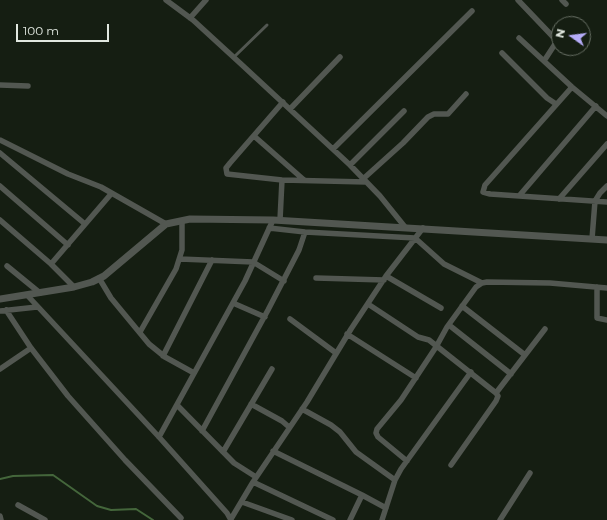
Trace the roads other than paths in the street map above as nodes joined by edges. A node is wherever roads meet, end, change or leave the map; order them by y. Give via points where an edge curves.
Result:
1 (166, 0) edge
2 (206, 0) edge
3 (518, 0) edge
4 (472, 11) dead end
5 (190, 18) junction
6 (267, 25) dead end
7 (519, 38) dead end
8 (502, 53) dead end
9 (234, 57) junction
10 (340, 57) dead end
11 (544, 61) junction
12 (0, 85) edge
13 (28, 86) dead end
14 (572, 87) junction
15 (466, 94) dead end
16 (283, 102) junction
17 (556, 104) junction
18 (596, 106) junction
19 (290, 109) junction
20 (404, 111) dead end
21 (607, 116) edge
22 (254, 136) junction
23 (0, 140) edge
24 (607, 144) edge
25 (333, 149) junction
26 (0, 154) edge
27 (350, 165) junction
28 (282, 180) junction
29 (304, 180) junction
30 (364, 180) junction
31 (0, 186) edge
32 (607, 186) edge
33 (111, 194) junction
34 (519, 196) junction
35 (559, 199) junction
36 (595, 201) junction
37 (607, 202) edge
38 (0, 220) edge
39 (277, 220) junction
40 (182, 221) junction
41 (85, 224) junction
42 (166, 224) junction
43 (405, 227) junction
44 (270, 228) junction
45 (423, 228) junction
46 (305, 232) junction
47 (415, 238) junction
48 (592, 239) junction
49 (607, 240) edge
50 (68, 245) junction
51 (180, 259) junction
52 (212, 260) junction
53 (253, 262) junction
54 (51, 264) junction
55 (7, 266) dead end
56 (99, 278) junction
57 (316, 278) dead end
58 (385, 278) junction
59 (284, 281) junction
60 (482, 282) junction
61 (74, 287) junction
62 (597, 287) junction
63 (607, 288) edge
64 (40, 293) junction
65 (27, 295) junction
66 (0, 299) edge
67 (233, 302) junction
68 (368, 304) junction
69 (462, 306) junction
70 (38, 307) junction
71 (440, 308) dead end
72 (3, 310) edge
73 (265, 317) junction
74 (290, 319) dead end
75 (607, 320) edge
76 (448, 325) junction
77 (545, 329) dead end
78 (140, 332) junction
79 (348, 334) junction
80 (437, 346) junction
81 (31, 348) junction
82 (336, 353) junction
83 (525, 355) junction
84 (163, 356) junction
85 (0, 369) edge
86 (272, 369) dead end
87 (471, 372) junction
88 (194, 373) junction
89 (511, 374) junction
90 (416, 378) junction
91 (496, 393) junction
92 (251, 404) junction
93 (176, 405) junction
94 (302, 409) junction
95 (289, 427) junction
96 (202, 431) junction
97 (159, 437) junction
98 (273, 451) junction
99 (223, 452) junction
100 (407, 461) junction
101 (451, 465) dead end
102 (530, 473) dead end
103 (254, 480) junction
104 (395, 480) junction
105 (362, 495) junction
106 (242, 502) junction
107 (18, 505) dead end
108 (386, 508) junction
109 (0, 516) edge
110 (181, 518) dead end
111 (1, 520) edge
112 (45, 520) edge
113 (231, 520) edge
114 (292, 520) edge
115 (333, 520) edge
116 (350, 520) edge
117 (382, 520) edge
118 (500, 520) edge

1 - 5 street
2 - 5 street
3 - 11 street via 557,41
4 - 25 street
5 - 9 street
6 - 9 lane
7 - 11 street
8 - 17 street
9 - 16 street
10 - 19 street
11 - 14 street
12 - 13 street
14 - 17 street
14 - 18 street
15 - 30 street via 448,114 434,114 428,117
16 - 19 street
16 - 22 street
17 - 34 street via 482,190 490,194
18 - 21 street
18 - 34 street
19 - 25 street
20 - 27 street
22 - 28 street via 225,171 231,176
22 - 29 street
23 - 33 street
24 - 35 street
25 - 27 street
26 - 41 street
27 - 30 street
28 - 29 street
28 - 39 street
29 - 30 street
30 - 43 street
31 - 50 street
32 - 36 street
33 - 41 street
33 - 42 street
34 - 35 street
35 - 36 street
36 - 37 street
36 - 48 street
38 - 54 street
39 - 40 street
39 - 43 street
39 - 44 street
40 - 42 street
40 - 51 street
41 - 50 street
42 - 56 street
43 - 45 street
44 - 46 street
44 - 53 street
45 - 47 street
45 - 48 street
46 - 47 street
46 - 59 street
47 - 58 street
47 - 60 street via 444,264
48 - 49 street
50 - 54 street
51 - 52 street
51 - 78 street
52 - 53 street
52 - 84 street
53 - 59 street
53 - 67 street
54 - 61 street
55 - 64 street
56 - 61 street
56 - 78 street via 111,298
57 - 58 street
58 - 68 street
58 - 71 street
59 - 73 street
60 - 62 street
60 - 69 street
61 - 64 street
62 - 63 street
62 - 75 street via 597,318
64 - 65 street
65 - 66 street
65 - 70 street
67 - 73 street
67 - 88 street
68 - 79 street
68 - 80 street via 418,337
69 - 76 street
69 - 83 street
70 - 72 street
70 - 97 street
72 - 81 street
73 - 96 street
74 - 82 street
76 - 80 street
76 - 89 street
77 - 83 street
78 - 84 street
79 - 82 street
79 - 90 street
80 - 87 street
80 - 90 street
81 - 85 street
81 - 110 street via 68,396
82 - 94 street
83 - 89 street
84 - 88 street
86 - 92 street
87 - 91 street
87 - 100 street
88 - 93 street
89 - 91 street
90 - 100 street via 376,433
91 - 101 street via 496,402
92 - 95 street
92 - 99 street
93 - 96 street
93 - 97 street
94 - 95 street
94 - 104 street via 331,425 356,452
95 - 98 street
96 - 99 street
97 - 113 street
98 - 103 street
98 - 105 street
99 - 103 street
100 - 104 street
102 - 118 street
103 - 106 street
103 - 115 street
104 - 108 street
105 - 108 street
105 - 116 street
106 - 113 street
106 - 114 street
107 - 112 street
108 - 117 street
109 - 111 street

